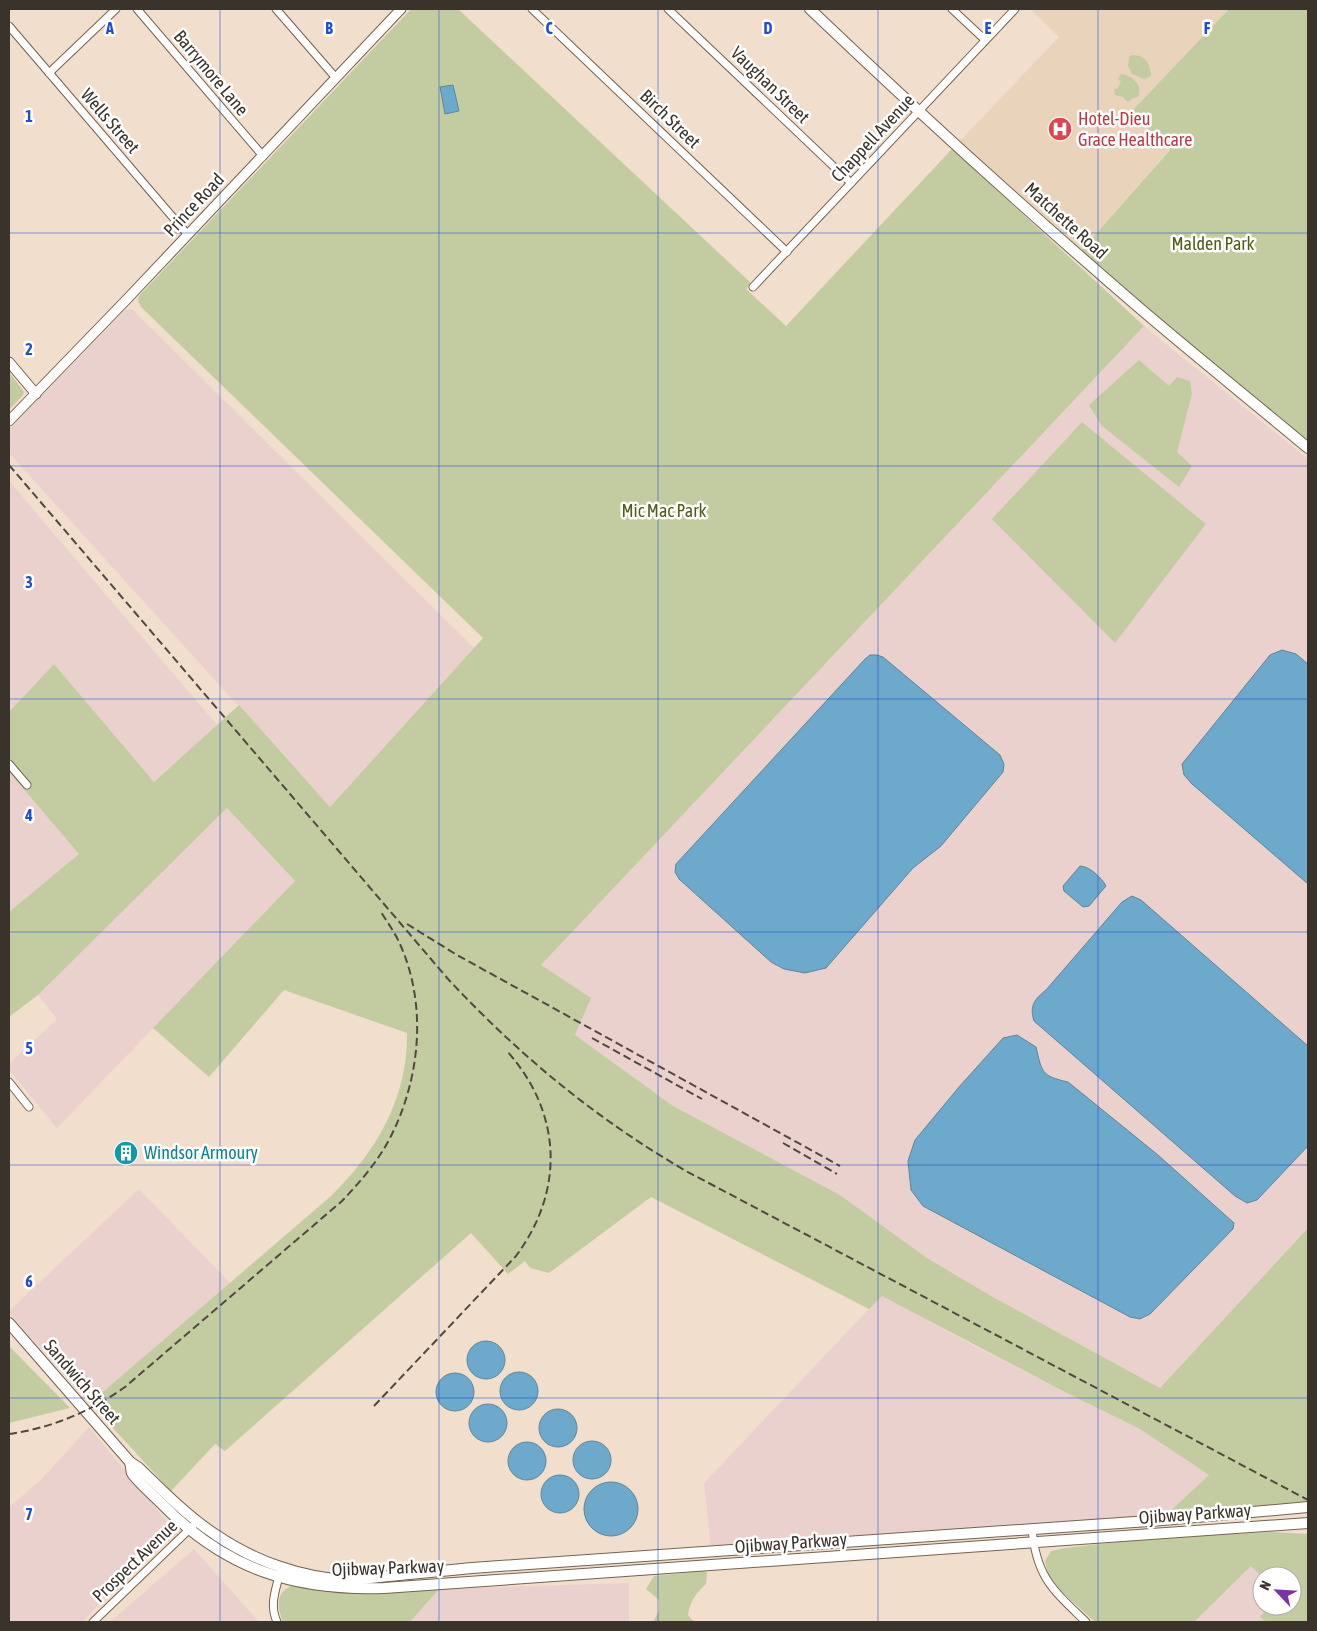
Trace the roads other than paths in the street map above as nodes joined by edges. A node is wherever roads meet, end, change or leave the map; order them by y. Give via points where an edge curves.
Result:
1 (116, 9) edge
2 (137, 9) edge
3 (276, 9) edge
4 (400, 9) edge
5 (532, 9) edge
6 (668, 9) edge
7 (810, 9) edge
8 (952, 9) edge
9 (1014, 9) edge
10 (9, 26) edge
11 (984, 39) junction
12 (49, 73) junction
13 (336, 78) junction
14 (918, 112) junction
15 (263, 156) junction
16 (851, 184) junction
17 (188, 235) junction
18 (787, 252) junction
19 (753, 288) dead end
20 (9, 362) edge
21 (36, 394) junction
22 (9, 421) edge
23 (1308, 448) edge
24 (9, 764) edge
25 (27, 785) dead end
26 (10, 1088) edge
27 (29, 1107) dead end
28 (9, 1323) edge
29 (130, 1462) junction
30 (1308, 1507) edge
31 (198, 1522) junction
32 (1308, 1523) edge
33 (1032, 1528) junction
34 (189, 1530) junction
35 (1033, 1542) junction
36 (280, 1572) junction
37 (93, 1622) edge
38 (277, 1622) edge
39 (1086, 1622) edge

1 - 12 street
2 - 15 street, Barrymore Lane
3 - 13 street
4 - 13 street, Prince Road
5 - 18 street, Birch Street
6 - 16 street, Vaughan Street
7 - 14 main road, Matchette Road
8 - 11 street
9 - 11 street, Chappell Avenue
10 - 12 street, Wells Street
11 - 14 street, Chappell Avenue
12 - 17 street, Wells Street
13 - 15 street, Prince Road
14 - 16 street, Chappell Avenue
14 - 23 main road, Matchette Road via 1142,310
15 - 17 street, Prince Road
16 - 18 street, Chappell Avenue
17 - 21 street, Prince Road
18 - 19 street, Chappell Avenue
20 - 21 street
21 - 22 street, Prince Road
24 - 25 street
26 - 27 street
28 - 29 main road, Sandwich Street
29 - 31 main road, Ojibway Parkway
29 - 34 main road, Ojibway Parkway via 132,1473
30 - 33 main road, Ojibway Parkway
31 - 34 street, Prospect Avenue
31 - 36 main road, Ojibway Parkway
32 - 35 main road, Ojibway Parkway
33 - 35 street
33 - 36 main road, Ojibway Parkway via 472,1568 364,1579
34 - 36 main road, Ojibway Parkway via 233,1558
34 - 37 street, Prospect Avenue
35 - 36 main road, Ojibway Parkway via 384,1588 330,1587
35 - 39 street via 1036,1558 1050,1586
36 - 38 street via 272,1606

